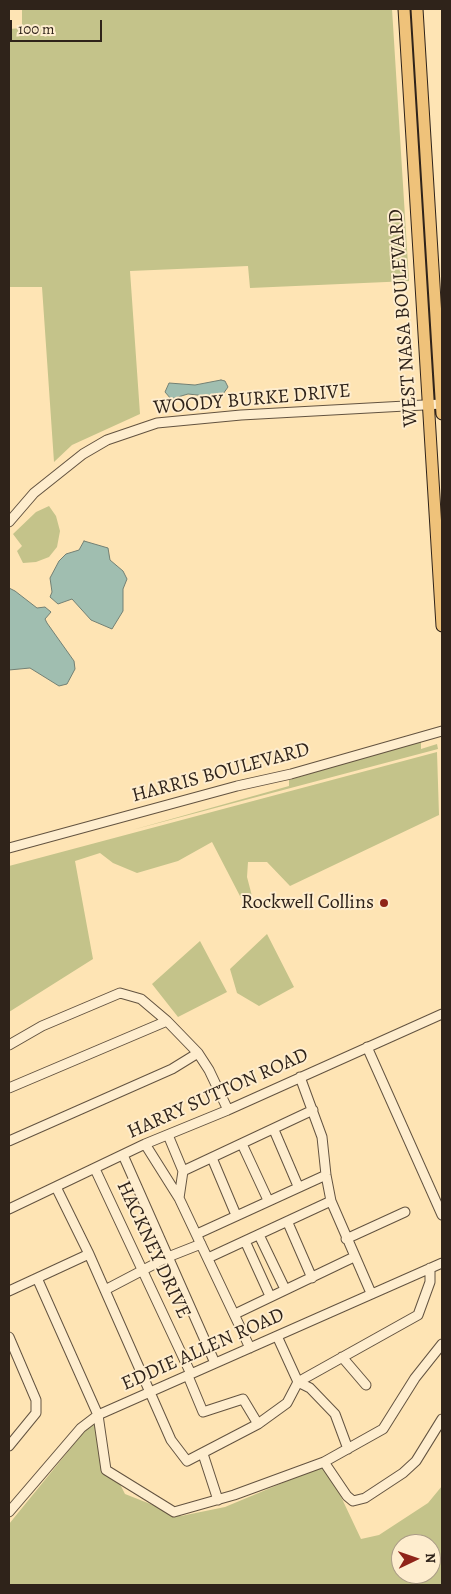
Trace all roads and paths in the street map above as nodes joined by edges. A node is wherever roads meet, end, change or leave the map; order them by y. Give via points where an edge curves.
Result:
1 (404, 9) edge
2 (417, 9) edge
3 (442, 404) edge
4 (429, 405) junction
5 (442, 414) edge
6 (9, 522) edge
7 (442, 626) edge
8 (442, 731) edge
9 (9, 848) edge
10 (442, 1014) edge
11 (167, 1021) junction
12 (9, 1045) edge
13 (367, 1047) junction
14 (198, 1053) junction
15 (300, 1077) junction
16 (9, 1088) edge
17 (228, 1110) junction
18 (313, 1110) junction
19 (274, 1130) junction
20 (168, 1134) junction
21 (9, 1141) edge
22 (145, 1144) junction
23 (242, 1144) junction
24 (123, 1155) junction
25 (212, 1158) junction
26 (95, 1169) junction
27 (183, 1171) junction
28 (326, 1175) junction
29 (298, 1186) junction
30 (56, 1187) junction
31 (178, 1198) junction
32 (268, 1200) junction
33 (331, 1201) junction
34 (9, 1208) edge
35 (405, 1212) dead end
36 (236, 1215) junction
37 (442, 1215) edge
38 (288, 1223) junction
39 (197, 1234) junction
40 (259, 1235) junction
41 (346, 1239) junction
42 (245, 1241) junction
43 (202, 1244) junction
44 (89, 1254) junction
45 (168, 1257) junction
46 (354, 1257) junction
47 (208, 1258) junction
48 (442, 1263) edge
49 (430, 1268) junction
50 (144, 1270) junction
51 (37, 1278) junction
52 (312, 1278) junction
53 (105, 1290) junction
54 (285, 1290) junction
55 (9, 1291) edge
56 (371, 1293) junction
57 (270, 1296) junction
58 (235, 1314) junction
59 (276, 1336) junction
60 (9, 1338) edge
61 (442, 1344) edge
62 (250, 1348) junction
63 (16, 1355) junction
64 (342, 1357) junction
65 (9, 1363) edge
66 (215, 1364) junction
67 (190, 1375) junction
68 (298, 1382) junction
69 (366, 1385) dead end
70 (149, 1394) junction
71 (98, 1415) junction
72 (442, 1419) edge
73 (258, 1424) junction
74 (9, 1446) edge
75 (348, 1449) junction
76 (203, 1454) junction
77 (324, 1462) junction
78 (218, 1500) junction
79 (9, 1512) edge

1 - 4 main road, WEST NASA BOULEVARD
2 - 3 main road, WEST NASA BOULEVARD
3 - 4 street, WOODY BURKE DRIVE
3 - 5 main road, WEST NASA BOULEVARD
4 - 6 street, WOODY BURKE DRIVE via 157,423 107,440 83,454 34,493
4 - 7 main road, WEST NASA BOULEVARD
8 - 9 street, HARRIS BOULEVARD
10 - 13 street, HARRY SUTTON ROAD
11 - 12 street via 141,999 120,993 42,1026
11 - 14 street
11 - 16 street
13 - 15 street, HARRY SUTTON ROAD
13 - 37 street
14 - 17 street
14 - 21 street via 172,1069
15 - 17 street, HARRY SUTTON ROAD
15 - 18 street
17 - 20 street, HARRY SUTTON ROAD
18 - 19 street
18 - 28 street via 322,1138
19 - 23 street
19 - 29 street
20 - 22 street, HARRY SUTTON ROAD
20 - 27 street
22 - 24 street, HARRY SUTTON ROAD
22 - 31 street
23 - 25 street
23 - 32 street
24 - 26 street, HARRY SUTTON ROAD
24 - 45 street
25 - 27 street
25 - 36 street
26 - 30 street, HARRY SUTTON ROAD
26 - 50 street, HACKNEY DRIVE
27 - 31 street
28 - 29 street
28 - 33 street
29 - 32 street
30 - 34 street, HARRY SUTTON ROAD
30 - 44 street
31 - 39 street
32 - 36 street
33 - 38 street
33 - 41 street
35 - 41 street
36 - 39 street
38 - 40 street
38 - 52 street
39 - 43 street
40 - 42 street
40 - 54 street
41 - 46 street
42 - 47 street
42 - 57 street
43 - 45 street
43 - 47 street
44 - 51 street
44 - 53 street
45 - 50 street
45 - 66 street
46 - 52 street
46 - 56 street
47 - 58 street
48 - 49 street, EDDIE ALLEN ROAD
49 - 56 street, EDDIE ALLEN ROAD
49 - 64 street via 430,1282 418,1314
50 - 53 street
50 - 67 street, HACKNEY DRIVE
51 - 55 street
51 - 71 street
52 - 54 street
53 - 70 street
54 - 57 street
56 - 59 street, EDDIE ALLEN ROAD
57 - 58 street
58 - 62 street
59 - 62 street, EDDIE ALLEN ROAD
59 - 68 street
60 - 63 street
61 - 75 street via 415,1378 383,1429
62 - 66 street, EDDIE ALLEN ROAD
63 - 65 street
63 - 74 street via 36,1400 36,1413
64 - 68 street
64 - 69 street
66 - 67 street, EDDIE ALLEN ROAD
67 - 70 street, EDDIE ALLEN ROAD
67 - 73 street, HACKNEY DRIVE via 203,1412 243,1399
68 - 73 street via 288,1403
68 - 75 street via 310,1388 335,1414
70 - 71 street, EDDIE ALLEN ROAD
70 - 76 street via 171,1440 187,1461
71 - 78 street via 106,1470 174,1512
71 - 79 street, EDDIE ALLEN ROAD via 81,1428
72 - 77 street via 416,1461 365,1498 353,1501 347,1496
73 - 76 street
75 - 77 street
76 - 78 street
77 - 78 street

